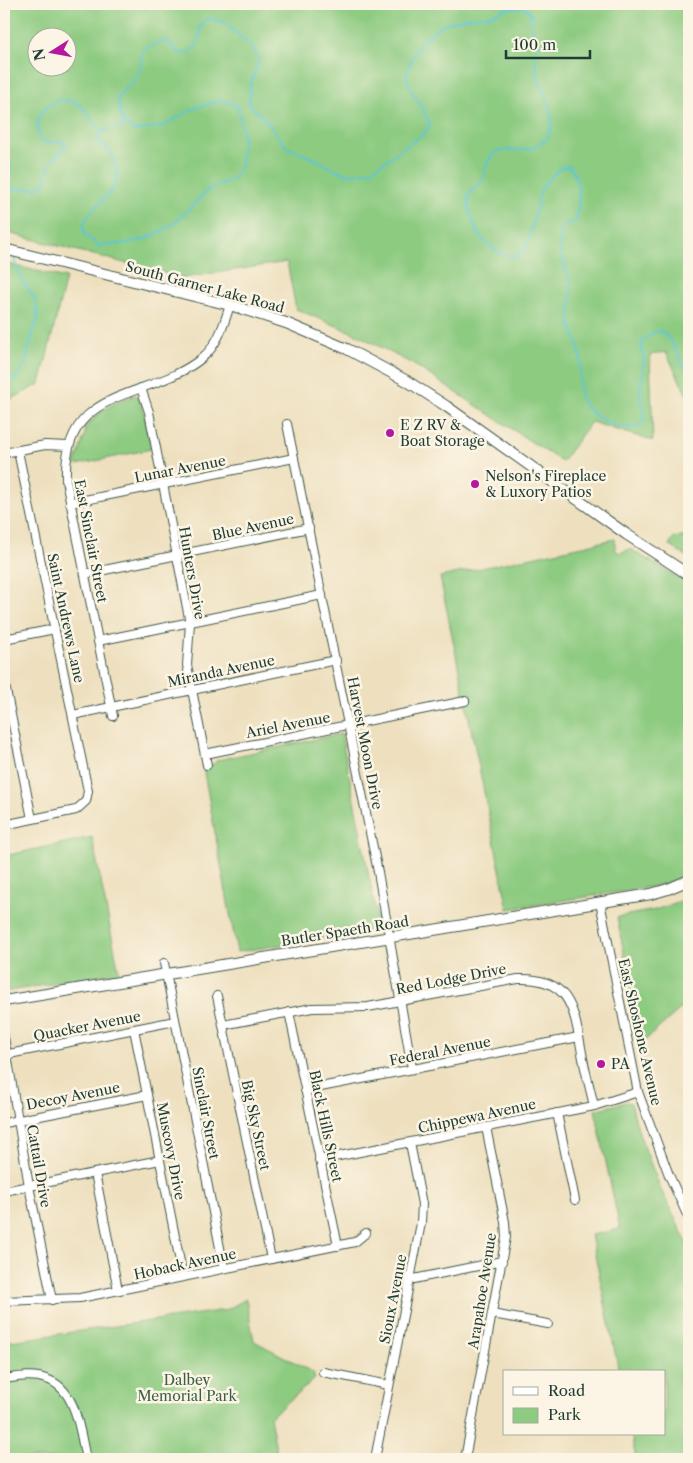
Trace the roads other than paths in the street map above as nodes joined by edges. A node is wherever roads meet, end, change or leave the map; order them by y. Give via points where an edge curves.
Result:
1 (4, 249) edge
2 (230, 305) junction
3 (142, 388) junction
4 (287, 424) dead end
5 (68, 446) junction
6 (18, 450) junction
7 (4, 453) edge
8 (294, 458) junction
9 (163, 486) junction
10 (70, 503) junction
11 (309, 528) junction
12 (177, 555) junction
13 (84, 574) junction
14 (689, 575) edge
15 (322, 595) junction
16 (190, 623) junction
17 (55, 628) junction
18 (4, 639) edge
19 (98, 641) junction
20 (336, 660) junction
21 (4, 680) edge
22 (192, 690) junction
23 (465, 701) dead end
24 (111, 706) junction
25 (73, 715) junction
26 (114, 716) dead end
27 (348, 725) junction
28 (205, 754) junction
29 (207, 764) dead end
30 (32, 819) junction
31 (4, 825) edge
32 (689, 880) edge
33 (600, 902) junction
34 (389, 938) junction
35 (164, 963) dead end
36 (166, 975) junction
37 (217, 996) dead end
38 (4, 1001) edge
39 (400, 1001) junction
40 (290, 1012) junction
41 (175, 1021) junction
42 (223, 1025) junction
43 (134, 1030) junction
44 (4, 1037) edge
45 (579, 1037) junction
46 (5, 1055) edge
47 (412, 1068) junction
48 (305, 1090) junction
49 (638, 1092) junction
50 (147, 1095) junction
51 (594, 1106) junction
52 (558, 1113) junction
53 (18, 1120) junction
54 (4, 1123) edge
55 (486, 1126) junction
56 (410, 1143) junction
57 (160, 1160) junction
58 (319, 1160) junction
59 (95, 1173) junction
60 (29, 1186) junction
61 (4, 1191) edge
62 (575, 1200) dead end
63 (689, 1219) edge
64 (366, 1233) dead end
65 (338, 1246) junction
66 (271, 1259) junction
67 (502, 1261) junction
68 (224, 1268) junction
69 (184, 1277) junction
70 (409, 1280) junction
71 (118, 1290) junction
72 (52, 1300) junction
73 (4, 1301) edge
74 (492, 1314) junction
75 (548, 1324) dead end
76 (323, 1372) dead end
77 (4, 1379) edge
78 (389, 1385) junction
79 (86, 1459) edge
80 (375, 1459) edge
81 (465, 1459) edge

1 - 2 main road, South Garner Lake Road
2 - 3 street, East Sinclair Street via 221,334 203,358 184,371
2 - 14 main road, South Garner Lake Road via 286,323 347,349 407,381
3 - 5 street, East Sinclair Street via 102,405 86,416
3 - 9 street, Hunters Drive
4 - 8 street, Harvest Moon Drive
5 - 6 street
5 - 10 street, East Sinclair Street via 65,472
6 - 7 street
6 - 17 street, Saint Andrews Lane
8 - 9 street, Lunar Avenue
8 - 11 street, Harvest Moon Drive
9 - 10 street, Lunar Avenue
9 - 12 street, Hunters Drive
10 - 13 street, East Sinclair Street
11 - 12 street, Blue Avenue
11 - 15 street, Harvest Moon Drive
12 - 13 street, Blue Avenue
12 - 16 street, Hunters Drive
13 - 19 street, East Sinclair Street
15 - 16 street
15 - 20 street, Harvest Moon Drive
16 - 19 street
16 - 22 street, Hunters Drive via 187,665
17 - 18 street
17 - 25 street, Saint Andrews Lane
19 - 24 street, East Sinclair Street
20 - 22 street, Miranda Avenue
20 - 27 street, Harvest Moon Drive
21 - 30 street
22 - 24 street, Miranda Avenue
22 - 28 street, Hunters Drive
23 - 27 street, Ariel Avenue
24 - 25 street, Miranda Avenue
24 - 26 street, East Sinclair Street
25 - 30 street, Saint Andrews Lane via 88,791 86,801 76,810
27 - 28 street, Ariel Avenue
27 - 34 street, Harvest Moon Drive
28 - 29 street, Hunters Drive
30 - 31 street
32 - 33 main road, Butler Spaeth Road via 651,894
33 - 34 main road, Butler Spaeth Road
33 - 49 street, East Shoshone Avenue
34 - 36 main road, Butler Spaeth Road
34 - 39 street, Harvest Moon Drive
35 - 36 street, Sinclair Street
36 - 38 main road, Butler Spaeth Road
36 - 41 street, Sinclair Street
37 - 42 street, Big Sky Street
39 - 40 street, Red Lodge Drive via 368,1008 312,1008
39 - 45 street, Red Lodge Drive via 534,978 549,983 564,995 573,1010
39 - 47 street, Harvest Moon Drive
40 - 42 street, Red Lodge Drive
40 - 48 street, Black Hills Street
41 - 43 street, Quacker Avenue
41 - 68 street, Sinclair Street
42 - 66 street, Big Sky Street
43 - 46 street, Quacker Avenue
43 - 50 street, Muscovy Drive
44 - 46 street, Cattail Drive
45 - 47 street, Federal Avenue
45 - 51 street, Red Lodge Drive
46 - 53 street, Cattail Drive
47 - 48 street, Federal Avenue
48 - 58 street, Black Hills Street
49 - 51 street, Chippewa Avenue
49 - 63 street, East Shoshone Avenue
50 - 53 street, Decoy Avenue
50 - 57 street, Muscovy Drive
51 - 52 street, Chippewa Avenue
52 - 55 street, Chippewa Avenue
52 - 62 street
53 - 54 street, Decoy Avenue
53 - 60 street, Cattail Drive
55 - 56 street, Chippewa Avenue
55 - 67 street, Arapahoe Avenue via 506,1237
56 - 58 street, Chippewa Avenue
56 - 70 street, Sioux Avenue via 422,1204
57 - 59 street
57 - 69 street, Muscovy Drive
58 - 65 street, Black Hills Street
59 - 60 street
59 - 71 street
60 - 61 street
60 - 72 street, Cattail Drive
64 - 65 street, Hoback Avenue via 355,1242
65 - 66 street, Hoback Avenue
66 - 68 street, Hoback Avenue
67 - 70 street
67 - 74 street, Arapahoe Avenue
68 - 69 street, Hoback Avenue
69 - 71 street, Hoback Avenue
70 - 78 street, Sioux Avenue
71 - 72 street, Hoback Avenue
72 - 73 street, Hoback Avenue
74 - 75 street
74 - 81 street, Arapahoe Avenue
76 - 78 street
77 - 79 street via 30,1376 56,1383 71,1402
78 - 80 street, Sioux Avenue

